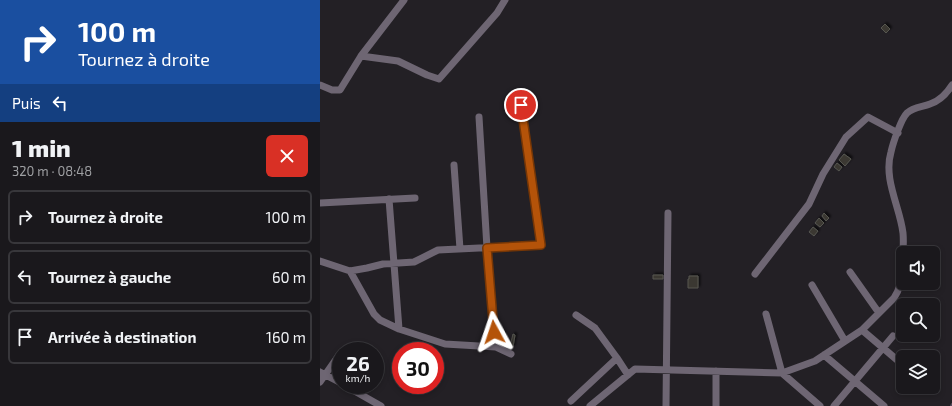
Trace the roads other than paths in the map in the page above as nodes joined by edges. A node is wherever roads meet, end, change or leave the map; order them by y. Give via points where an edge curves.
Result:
1 (404, 0) edge
2 (505, 0) edge
3 (361, 56) junction
4 (320, 85) edge
5 (952, 85) edge
6 (521, 105) dead end
7 (479, 117) dead end
8 (898, 133) junction
9 (454, 166) dead end
10 (414, 198) dead end
11 (389, 199) junction
12 (320, 203) edge
13 (668, 213) dead end
14 (487, 248) junction
15 (460, 249) junction
16 (320, 261) edge
17 (394, 263) junction
18 (350, 271) junction
19 (850, 272) dead end
20 (755, 274) dead end
21 (812, 285) dead end
22 (880, 313) junction
23 (766, 314) dead end
24 (576, 315) dead end
25 (399, 329) junction
26 (862, 330) junction
27 (893, 336) dead end
28 (845, 341) junction
29 (496, 347) junction
30 (884, 348) junction
31 (511, 354) dead end
32 (824, 355) junction
33 (617, 358) junction
34 (896, 359) edge
35 (332, 363) edge
36 (667, 370) junction
37 (716, 371) junction
38 (323, 373) edge
39 (782, 373) junction
40 (628, 375) junction
41 (332, 378) edge
42 (855, 381) junction
43 (320, 382) edge
44 (360, 394) edge
45 (571, 401) dead end
46 (381, 406) edge
47 (590, 406) edge
48 (666, 406) edge
49 (716, 406) edge
50 (820, 406) edge
51 (834, 406) edge
52 (884, 406) edge

1 - 3 street
2 - 3 street via 497,13 439,79 398,61
3 - 4 street via 340,90
5 - 8 street via 932,104 908,113 902,120
6 - 14 street via 541,245
7 - 14 street
8 - 20 street via 868,117 846,137 823,174 809,204
8 - 22 street via 890,153 889,169 903,232 900,285 894,298
9 - 15 street
10 - 11 street
11 - 12 street
11 - 17 street
13 - 36 street
14 - 15 street
14 - 29 street
15 - 17 street via 438,250 414,262
16 - 18 street
17 - 18 street
17 - 25 street
18 - 25 street via 374,314 380,320
19 - 22 street
21 - 28 street
22 - 26 street
23 - 39 street
24 - 33 street via 595,328
25 - 29 street via 445,344
26 - 28 street
26 - 30 street
27 - 30 street
28 - 32 street
29 - 31 street
30 - 34 street
30 - 42 street
32 - 39 street
32 - 42 street
33 - 40 street
33 - 45 street
35 - 38 street
36 - 37 street
36 - 40 street via 635,369
36 - 48 street
37 - 39 street
37 - 49 street
38 - 41 street
38 - 43 street
39 - 50 street
40 - 47 street
42 - 51 street
42 - 52 street
44 - 46 street

